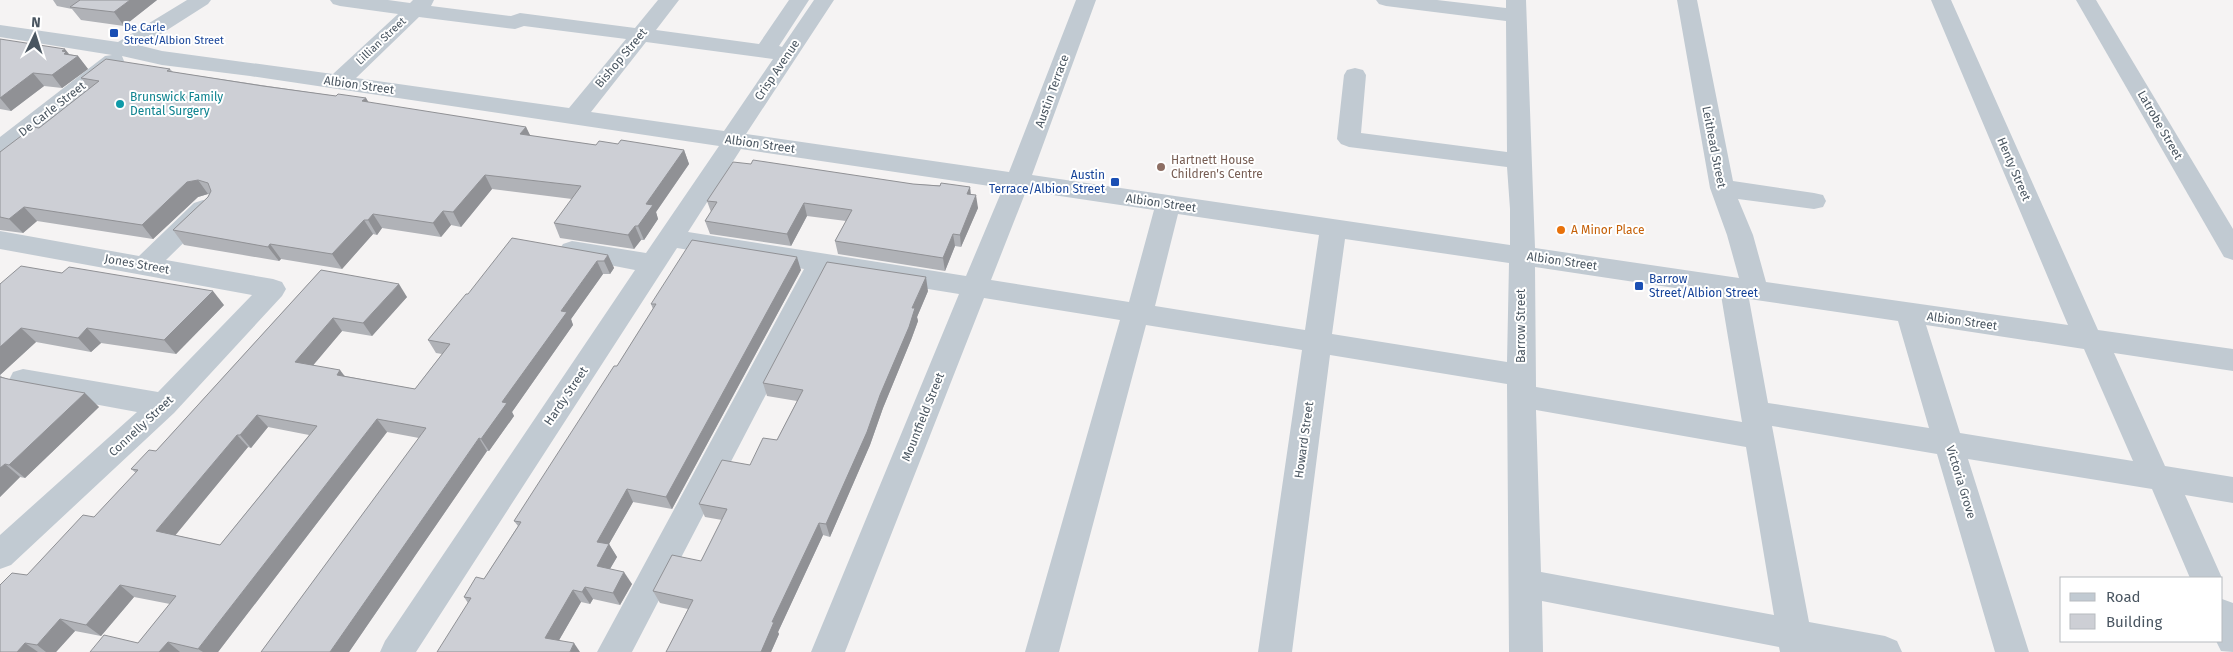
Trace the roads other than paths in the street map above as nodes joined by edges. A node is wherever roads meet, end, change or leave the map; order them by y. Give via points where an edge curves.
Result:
1 (200, 0) edge
2 (208, 0) edge
3 (340, 0) edge
4 (537, 0) edge
5 (669, 0) edge
6 (799, 0) edge
7 (824, 0) edge
8 (1086, 0) edge
9 (1386, 0) edge
10 (1687, 0) edge
11 (1941, 0) edge
12 (2086, 0) edge
13 (420, 5) edge
14 (1516, 8) edge
15 (520, 19) junction
16 (0, 31) edge
17 (641, 35) junction
18 (130, 51) junction
19 (765, 51) junction
20 (787, 54) junction
21 (1355, 75) dead end
22 (338, 82) junction
23 (574, 117) junction
24 (732, 140) junction
25 (0, 149) edge
26 (1519, 161) junction
27 (1016, 181) junction
28 (1722, 188) junction
29 (1814, 201) dead end
30 (208, 204) edge
31 (1168, 204) junction
32 (1332, 229) junction
33 (1522, 234) junction
34 (671, 238) junction
35 (0, 240) edge
36 (553, 247) edge
37 (50, 249) junction
38 (2233, 251) edge
39 (821, 262) junction
40 (654, 264) junction
41 (144, 266) junction
42 (25, 271) edge
43 (975, 287) junction
44 (1744, 288) junction
45 (274, 289) joint
46 (1138, 313) junction
47 (1909, 313) junction
48 (2091, 339) junction
49 (1317, 343) junction
50 (2233, 360) edge
51 (23, 380) edge
52 (1522, 386) junction
53 (164, 405) junction
54 (1757, 424) junction
55 (1949, 444) junction
56 (2159, 478) junction
57 (2233, 490) edge
58 (0, 555) edge
59 (2206, 577) edge
60 (1524, 583) junction
61 (2223, 616) edge
62 (2233, 640) edge
63 (1796, 644) edge
64 (397, 652) edge
65 (614, 652) edge
66 (828, 652) edge
67 (1042, 652) edge
68 (1275, 652) edge
69 (1526, 652) edge
70 (1885, 652) edge
71 (2012, 652) edge

1 - 18 street, De Carle Street
2 - 18 street, De Carle Street via 183,24
3 - 13 street
4 - 15 street
5 - 17 street, Bishop Street
6 - 19 street
7 - 20 street, Crisp Avenue
8 - 27 street, Austin Terrace
9 - 14 street
10 - 28 street, Leithead Street
11 - 48 street, Henty Street
12 - 38 street, Latrobe Street
13 - 15 street via 515,23
13 - 22 street, Lillian Street
14 - 26 street, Barrow Street
15 - 17 street
16 - 18 street, Albion Street
17 - 19 street
17 - 23 street, Bishop Street
18 - 22 street, Albion Street
18 - 25 street, De Carle Street
19 - 20 street
20 - 24 street, Crisp Avenue
21 - 26 street via 1349,139
22 - 23 street, Albion Street
23 - 24 street, Albion Street
24 - 27 street, Albion Street
24 - 34 street, Hardy Street
26 - 33 street, Barrow Street
27 - 31 street, Albion Street
27 - 43 street, Mountfield Street
28 - 29 street
28 - 44 street, Leithead Street via 1740,235
30 - 41 street
31 - 32 street, Albion Street
31 - 46 street
32 - 33 street, Albion Street
32 - 49 street, Howard Street
33 - 44 street, Albion Street
33 - 52 street, Barrow Street
34 - 39 street
34 - 40 street, Hardy Street
35 - 37 street, Jones Street
36 - 40 street
37 - 41 street, Jones Street
37 - 42 street
39 - 43 street
39 - 65 street
40 - 64 street, Hardy Street
41 - 45 street, Jones Street
43 - 46 street
43 - 66 street, Mountfield Street
44 - 47 street, Albion Street
44 - 54 street, Leithead Street
45 - 53 street, Connelly Street
46 - 49 street
46 - 67 street
47 - 48 street, Albion Street
47 - 55 street, Victoria Grove
48 - 50 street, Albion Street
48 - 56 street, Henty Street
49 - 52 street
49 - 68 street, Howard Street
51 - 53 street
52 - 54 street
52 - 60 street, Barrow Street
53 - 58 street, Connelly Street
54 - 55 street
54 - 63 street, Leithead Street
55 - 56 street
55 - 71 street, Victoria Grove
56 - 57 street
56 - 59 street, Henty Street
60 - 63 street
60 - 69 street, Barrow Street
61 - 62 street
63 - 70 street

